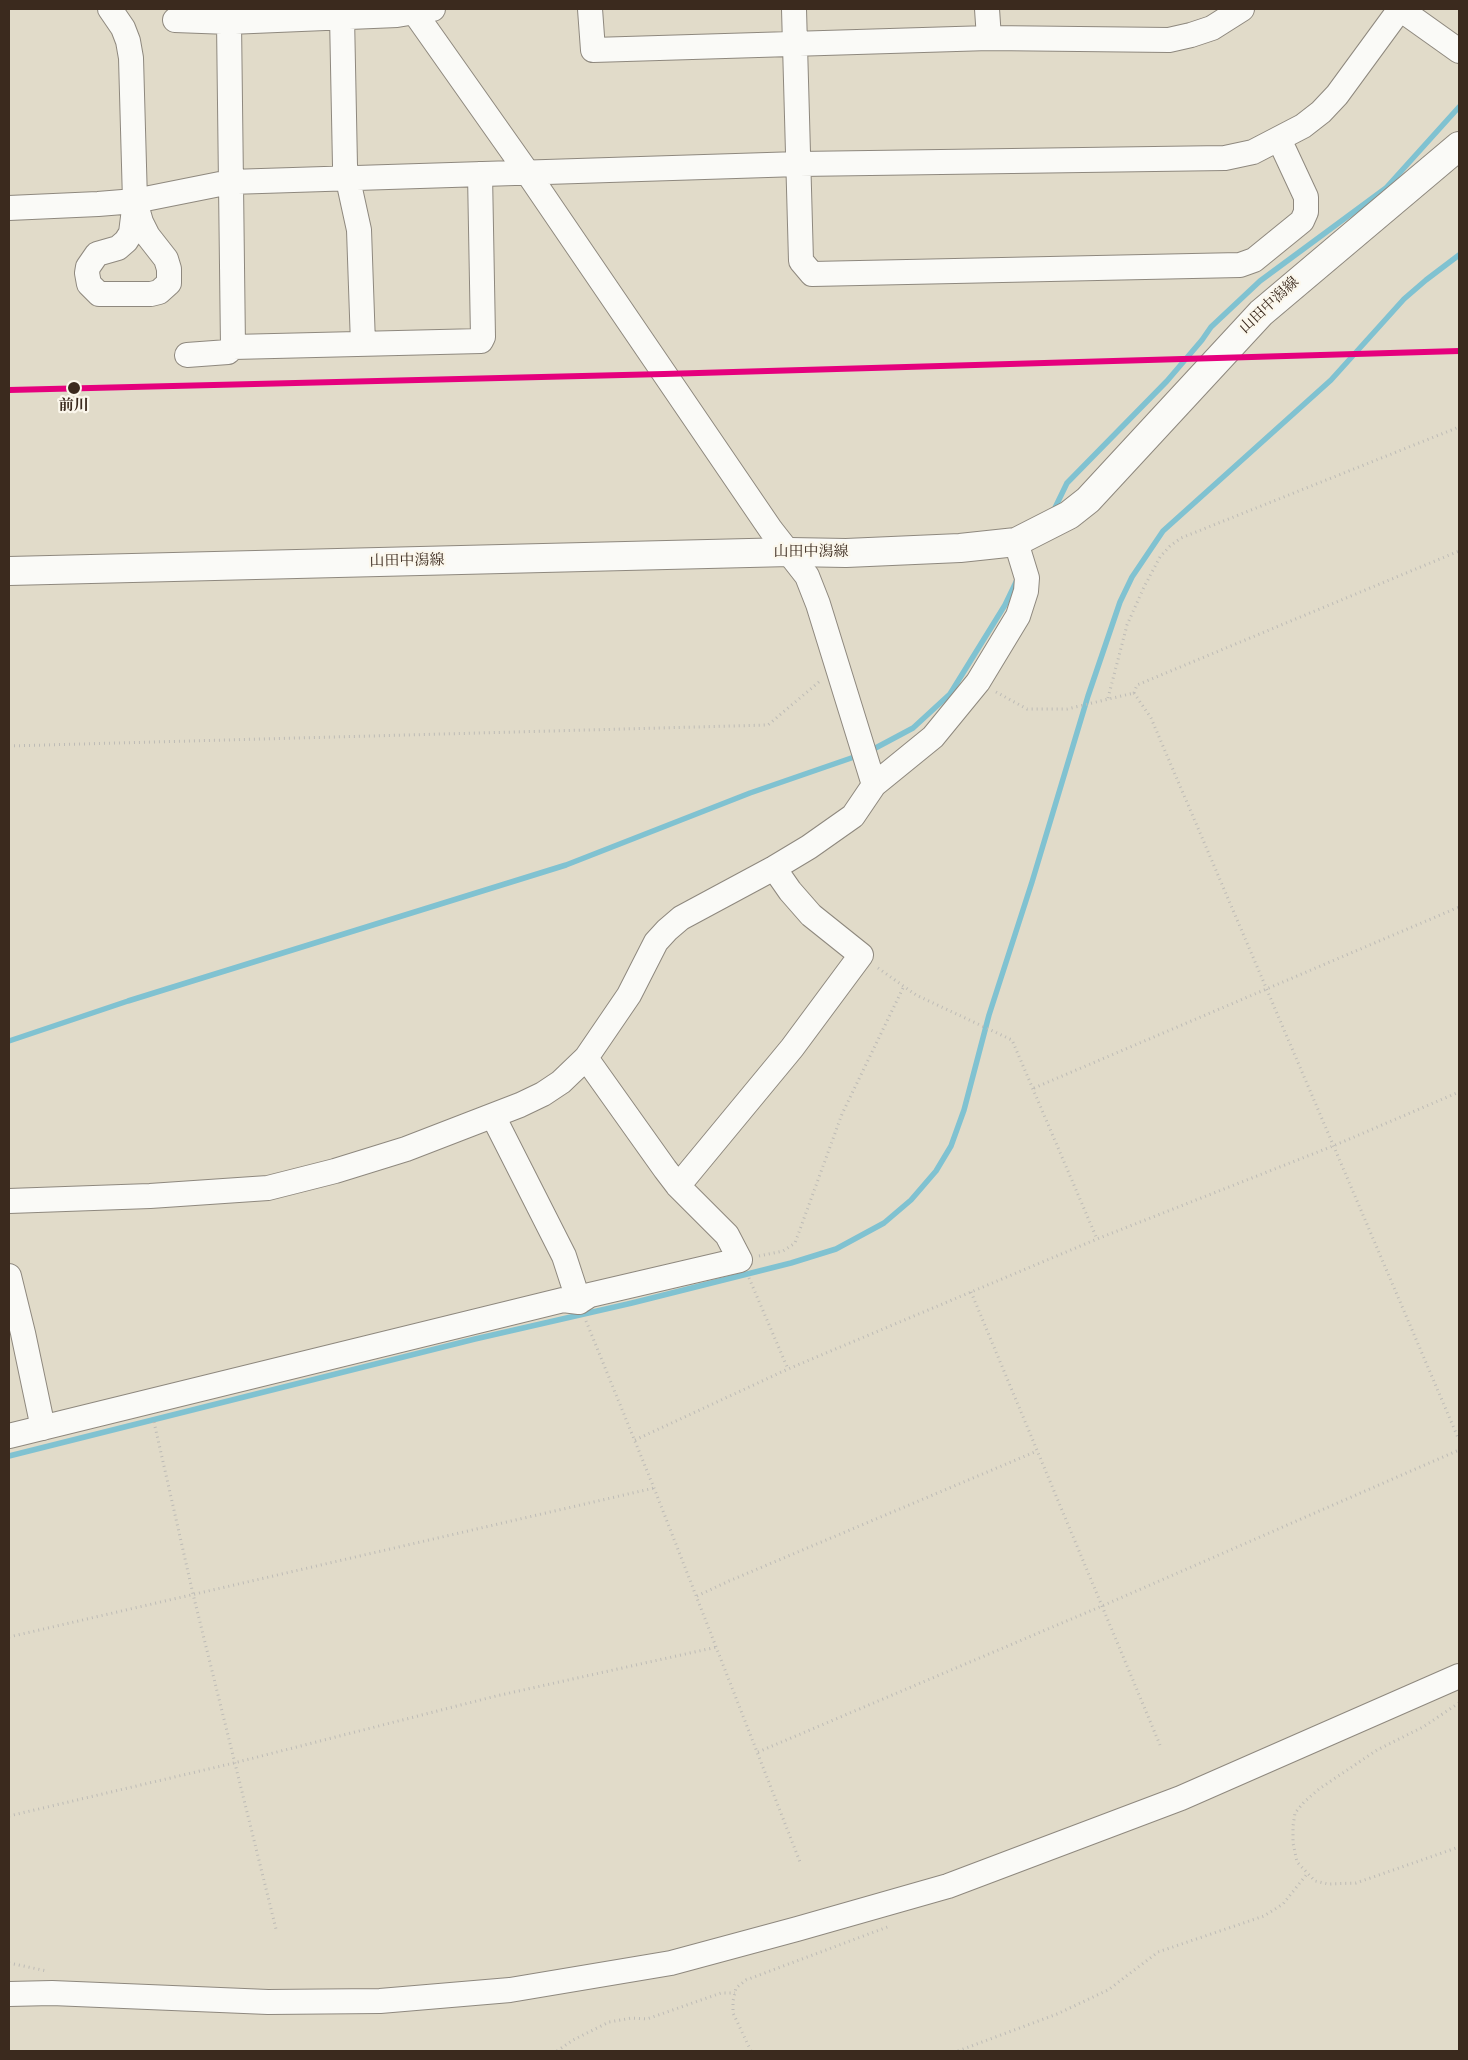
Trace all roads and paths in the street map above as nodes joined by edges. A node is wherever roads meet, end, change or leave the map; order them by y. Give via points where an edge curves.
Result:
1 (110, 9) edge
2 (590, 9) edge
3 (794, 9) edge
4 (987, 9) edge
5 (1242, 9) edge
6 (1400, 9) edge
7 (420, 10) edge
8 (342, 16) junction
9 (175, 20) dead end
10 (229, 22) junction
11 (989, 38) junction
12 (794, 44) junction
13 (1459, 51) edge
14 (1279, 139) junction
15 (1459, 146) edge
16 (798, 164) junction
17 (527, 172) junction
18 (480, 174) junction
19 (348, 178) junction
20 (230, 182) junction
21 (136, 201) junction
22 (9, 208) edge
23 (363, 344) junction
24 (233, 347) junction
25 (187, 355) dead end
26 (1459, 427) edge
27 (1016, 542) junction
28 (1459, 551) edge
29 (790, 552) junction
30 (9, 571) edge
31 (838, 666) junction
32 (978, 682) junction
33 (1134, 693) junction
34 (1108, 698) junction
35 (9, 746) edge
36 (874, 785) junction
37 (774, 868) junction
38 (1459, 907) edge
39 (861, 955) junction
40 (904, 986) junction
41 (1266, 989) junction
42 (586, 1058) junction
43 (1034, 1088) junction
44 (1459, 1092) edge
45 (493, 1116) junction
46 (1333, 1146) junction
47 (678, 1186) junction
48 (9, 1201) edge
49 (1097, 1239) junction
50 (740, 1260) junction
51 (9, 1276) edge
52 (971, 1292) junction
53 (578, 1302) junction
54 (587, 1325) dead end
55 (788, 1369) junction
56 (149, 1402) junction
57 (43, 1428) junction
58 (9, 1436) edge
59 (635, 1440) junction
60 (1459, 1440) edge
61 (1459, 1450) edge
62 (1037, 1451) junction
63 (654, 1488) junction
64 (193, 1594) junction
65 (697, 1596) junction
66 (1102, 1606) junction
67 (9, 1637) edge
68 (717, 1647) junction
69 (1459, 1676) edge
70 (1459, 1703) edge
71 (1160, 1745) dead end
72 (758, 1752) junction
73 (234, 1763) junction
74 (9, 1816) edge
75 (1459, 1847) edge
76 (800, 1862) dead end
77 (1308, 1874) junction
78 (894, 1925) dead end
79 (276, 1929) dead end
80 (735, 1993) junction
81 (9, 1994) edge
82 (557, 2051) edge
83 (750, 2051) edge
84 (958, 2051) edge

1 - 21 street via 123,28 131,58
2 - 12 street via 593,50
3 - 12 street
4 - 11 street
5 - 11 street via 1212,28 1169,40
6 - 13 street
6 - 14 street via 1332,101 1303,126
7 - 8 street via 397,15
7 - 17 street
8 - 10 street
8 - 19 street via 345,166
9 - 10 street
10 - 20 street
11 - 12 street
12 - 16 street
14 - 16 street via 1253,152 1225,158
14 - 16 street via 1306,197 1306,212 1302,221 1254,260 1240,265 812,274 801,261
15 - 27 main road, 山田中潟線 via 1261,313 1088,500 1054,523
16 - 17 street
17 - 18 street
17 - 29 street via 771,530
18 - 19 street
18 - 23 street via 481,341
19 - 20 street
19 - 23 street via 359,230
20 - 21 street
20 - 24 street
21 - 22 street
23 - 24 street
24 - 25 street via 228,352
26 - 34 path via 1181,538 1170,546 1160,557 1127,625
27 - 29 main road, 山田中潟線 via 883,552
27 - 32 street via 1027,578 1023,602 1018,616
28 - 33 path via 1137,685
29 - 30 main road, 山田中潟線
29 - 31 street via 807,576
31 - 35 path via 768,725
31 - 36 street
32 - 34 path via 1027,709 1068,709
32 - 36 street via 933,737
33 - 34 path
33 - 41 path via 1151,718
36 - 37 street via 853,816
37 - 39 street via 811,915
37 - 42 street via 681,918 667,930 656,942 629,995
38 - 41 path
39 - 40 path
39 - 47 street via 792,1048
40 - 43 path via 916,995 1012,1040
40 - 50 path via 842,1114 795,1243 783,1251
41 - 43 path
41 - 46 path
42 - 45 street via 543,1094
42 - 47 street
43 - 49 path
44 - 46 path
45 - 48 street via 406,1149 268,1188
45 - 53 street via 564,1256
46 - 49 path
46 - 60 path
47 - 50 street via 727,1235
49 - 52 path
50 - 53 street via 590,1295
50 - 55 path
51 - 57 street
52 - 55 path
52 - 62 path
53 - 56 street via 563,1300
54 - 59 path
55 - 59 path
56 - 57 street
56 - 64 path
57 - 58 street
59 - 63 path
61 - 66 path
62 - 65 path
62 - 66 path
63 - 64 path
63 - 65 path
64 - 67 path
64 - 73 path
65 - 68 path
66 - 71 path
66 - 72 path
68 - 72 path
68 - 73 path via 496,1696
69 - 81 street via 1181,1798 948,1886 671,1963 510,1990 380,2001 268,2002
70 - 77 path via 1423,1727 1377,1750 1304,1802 1295,1813 1293,1842 1297,1862
72 - 76 path
73 - 74 path
73 - 79 path
75 - 77 path via 1356,1883 1328,1884 1315,1881
77 - 84 path via 1283,1904 1264,1916 1158,1952 1108,1990 1057,2014
78 - 80 path via 746,1980
80 - 82 path via 721,1993 647,2019 609,2022
80 - 83 path via 733,2013

